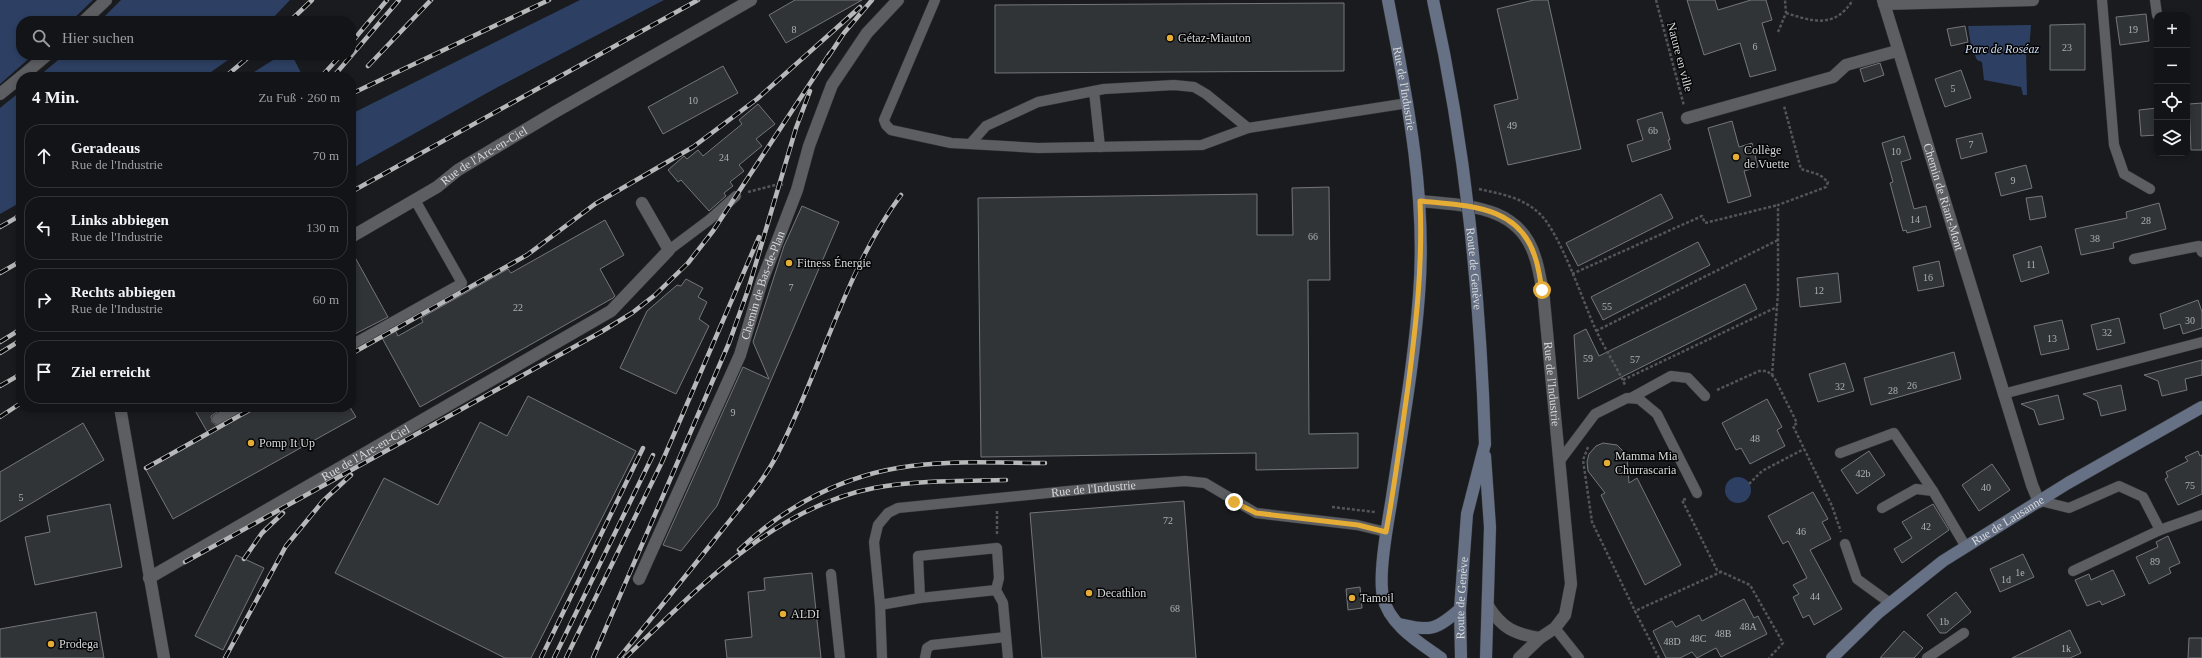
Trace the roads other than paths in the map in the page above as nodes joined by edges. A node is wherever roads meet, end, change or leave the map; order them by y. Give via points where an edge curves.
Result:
1 (106, 0) edge
2 (751, 0) edge
3 (898, 0) edge
4 (935, 0) edge
5 (1388, 0) edge
6 (1433, 0) edge
7 (2033, 0) edge
8 (2102, 0) edge
9 (2155, 0) edge
10 (1883, 2) edge
11 (2157, 12) edge
12 (89, 16) edge
13 (1897, 51) junction
14 (41, 60) edge
15 (27, 72) edge
16 (16, 81) edge
17 (1094, 91) junction
18 (0, 94) edge
19 (1408, 103) junction
20 (1687, 118) road end
21 (1248, 128) junction
22 (971, 144) junction
23 (1100, 147) junction
24 (2150, 190) dead end
25 (736, 196) road end
26 (415, 200) junction
27 (1420, 201) junction
28 (642, 203) dead end
29 (356, 234) edge
30 (669, 250) junction
31 (2202, 252) edge
32 (2134, 259) dead end
33 (356, 342) edge
34 (2202, 342) edge
35 (2003, 394) junction
36 (1705, 396) road end
37 (1631, 398) junction
38 (2202, 407) edge
39 (121, 412) edge
40 (230, 412) edge
41 (217, 419) dead end
42 (1484, 444) junction
43 (1840, 453) dead end
44 (1559, 462) junction
45 (1933, 491) junction
46 (1697, 493) road end
47 (2040, 502) junction
48 (1882, 508) dead end
49 (2202, 515) edge
50 (2160, 530) junction
51 (1386, 532) junction
52 (1845, 544) road end
53 (1966, 547) junction
54 (2073, 571) dead end
55 (831, 574) dead end
56 (149, 578) junction
57 (639, 579) dead end
58 (996, 590) junction
59 (920, 598) junction
60 (1890, 603) junction
61 (880, 605) junction
62 (1488, 606) junction
63 (1460, 610) junction
64 (1399, 624) junction
65 (1555, 628) junction
66 (1964, 633) dead end
67 (1006, 637) junction
68 (1540, 638) junction
69 (164, 658) edge
70 (840, 658) edge
71 (882, 658) edge
72 (925, 658) edge
73 (1008, 658) edge
74 (1441, 658) edge
75 (1461, 658) edge
76 (1486, 658) edge
77 (1519, 658) edge
78 (1579, 658) edge
79 (1832, 658) edge
80 (1927, 658) edge

1 - 12 street
2 - 26 street, Rue de l'Arc-en-Ciel via 555,112 458,170
3 - 57 street, Chemin de Bas-de-Plan via 867,33 832,86 809,146 797,190 762,281 740,355
4 - 22 lane via 884,120 891,130 951,143
5 - 19 street, Rue de l'Industrie
6 - 42 street, Route de Genève, bridge via 1450,79 1466,177 1477,281
7 - 10 street
8 - 24 lane via 2114,145 2124,174
9 - 11 lane
10 - 13 street, Chemin de Riant-Mont
13 - 20 street via 1846,65 1833,77
13 - 35 street, Chemin de Riant-Mont
14 - 15 street
16 - 18 street
17 - 21 lane via 1174,85 1194,87
17 - 22 lane via 1038,102 986,126
17 - 23 lane
19 - 21 lane
19 - 27 street, Rue de l'Industrie
21 - 23 lane via 1202,145
22 - 23 lane via 1038,148
25 - 30 lane
26 - 29 street, Rue de l'Arc-en-Ciel
26 - 33 lane via 462,283
27 - 44 street, Rue de l'Industrie via 1482,208 1495,212 1518,228 1528,241 1535,257 1542,290
27 - 51 street, Rue de l'Industrie via 1422,235 1418,310
28 - 30 street
30 - 56 street, Rue de l'Arc-en-Ciel via 610,312
31 - 32 lane via 2199,246
34 - 35 lane
35 - 47 street, Chemin de Riant-Mont via 2032,485
36 - 37 lane via 1688,378 1671,376
37 - 44 lane via 1595,414
37 - 46 lane via 1639,399 1657,414
38 - 47 street, Rue de Lausanne via 2174,421
39 - 56 street
40 - 41 lane
42 - 62 street, Route de Genève via 1490,527
42 - 63 street, Route de Genève via 1467,514
43 - 45 lane via 1894,434
44 - 65 street, Rue de l'Industrie via 1570,584 1565,615
45 - 48 lane via 1916,489
45 - 53 lane
47 - 50 lane via 2069,508 2119,486 2143,497
47 - 53 street, Rue de Lausanne
49 - 50 lane
50 - 54 lane
51 - 61 lane, Rue de l'Industrie via 1358,525 1256,513 1205,483 1185,481 908,506 888,513 878,525 876,532 874,542
51 - 64 street, Rue de l'Industrie via 1382,589 1387,608
52 - 60 lane via 1856,579
53 - 60 street, Rue de Lausanne
55 - 70 lane
56 - 69 street
58 - 59 lane
58 - 59 lane via 999,578 998,548 918,556
58 - 67 lane via 1003,603
59 - 61 lane
60 - 79 street, Rue de Lausanne
61 - 71 lane, Rue de l'Industrie
62 - 68 street via 1496,618 1512,631
62 - 76 street, Route de Genève
63 - 64 street via 1436,628
63 - 75 street, Route de Genève
64 - 74 street, Rue de l'Industrie
65 - 68 street, Rue de l'Industrie
65 - 78 lane
66 - 80 lane
67 - 72 lane via 932,644 927,648
67 - 73 lane
68 - 77 street, Rue de l'Industrie

